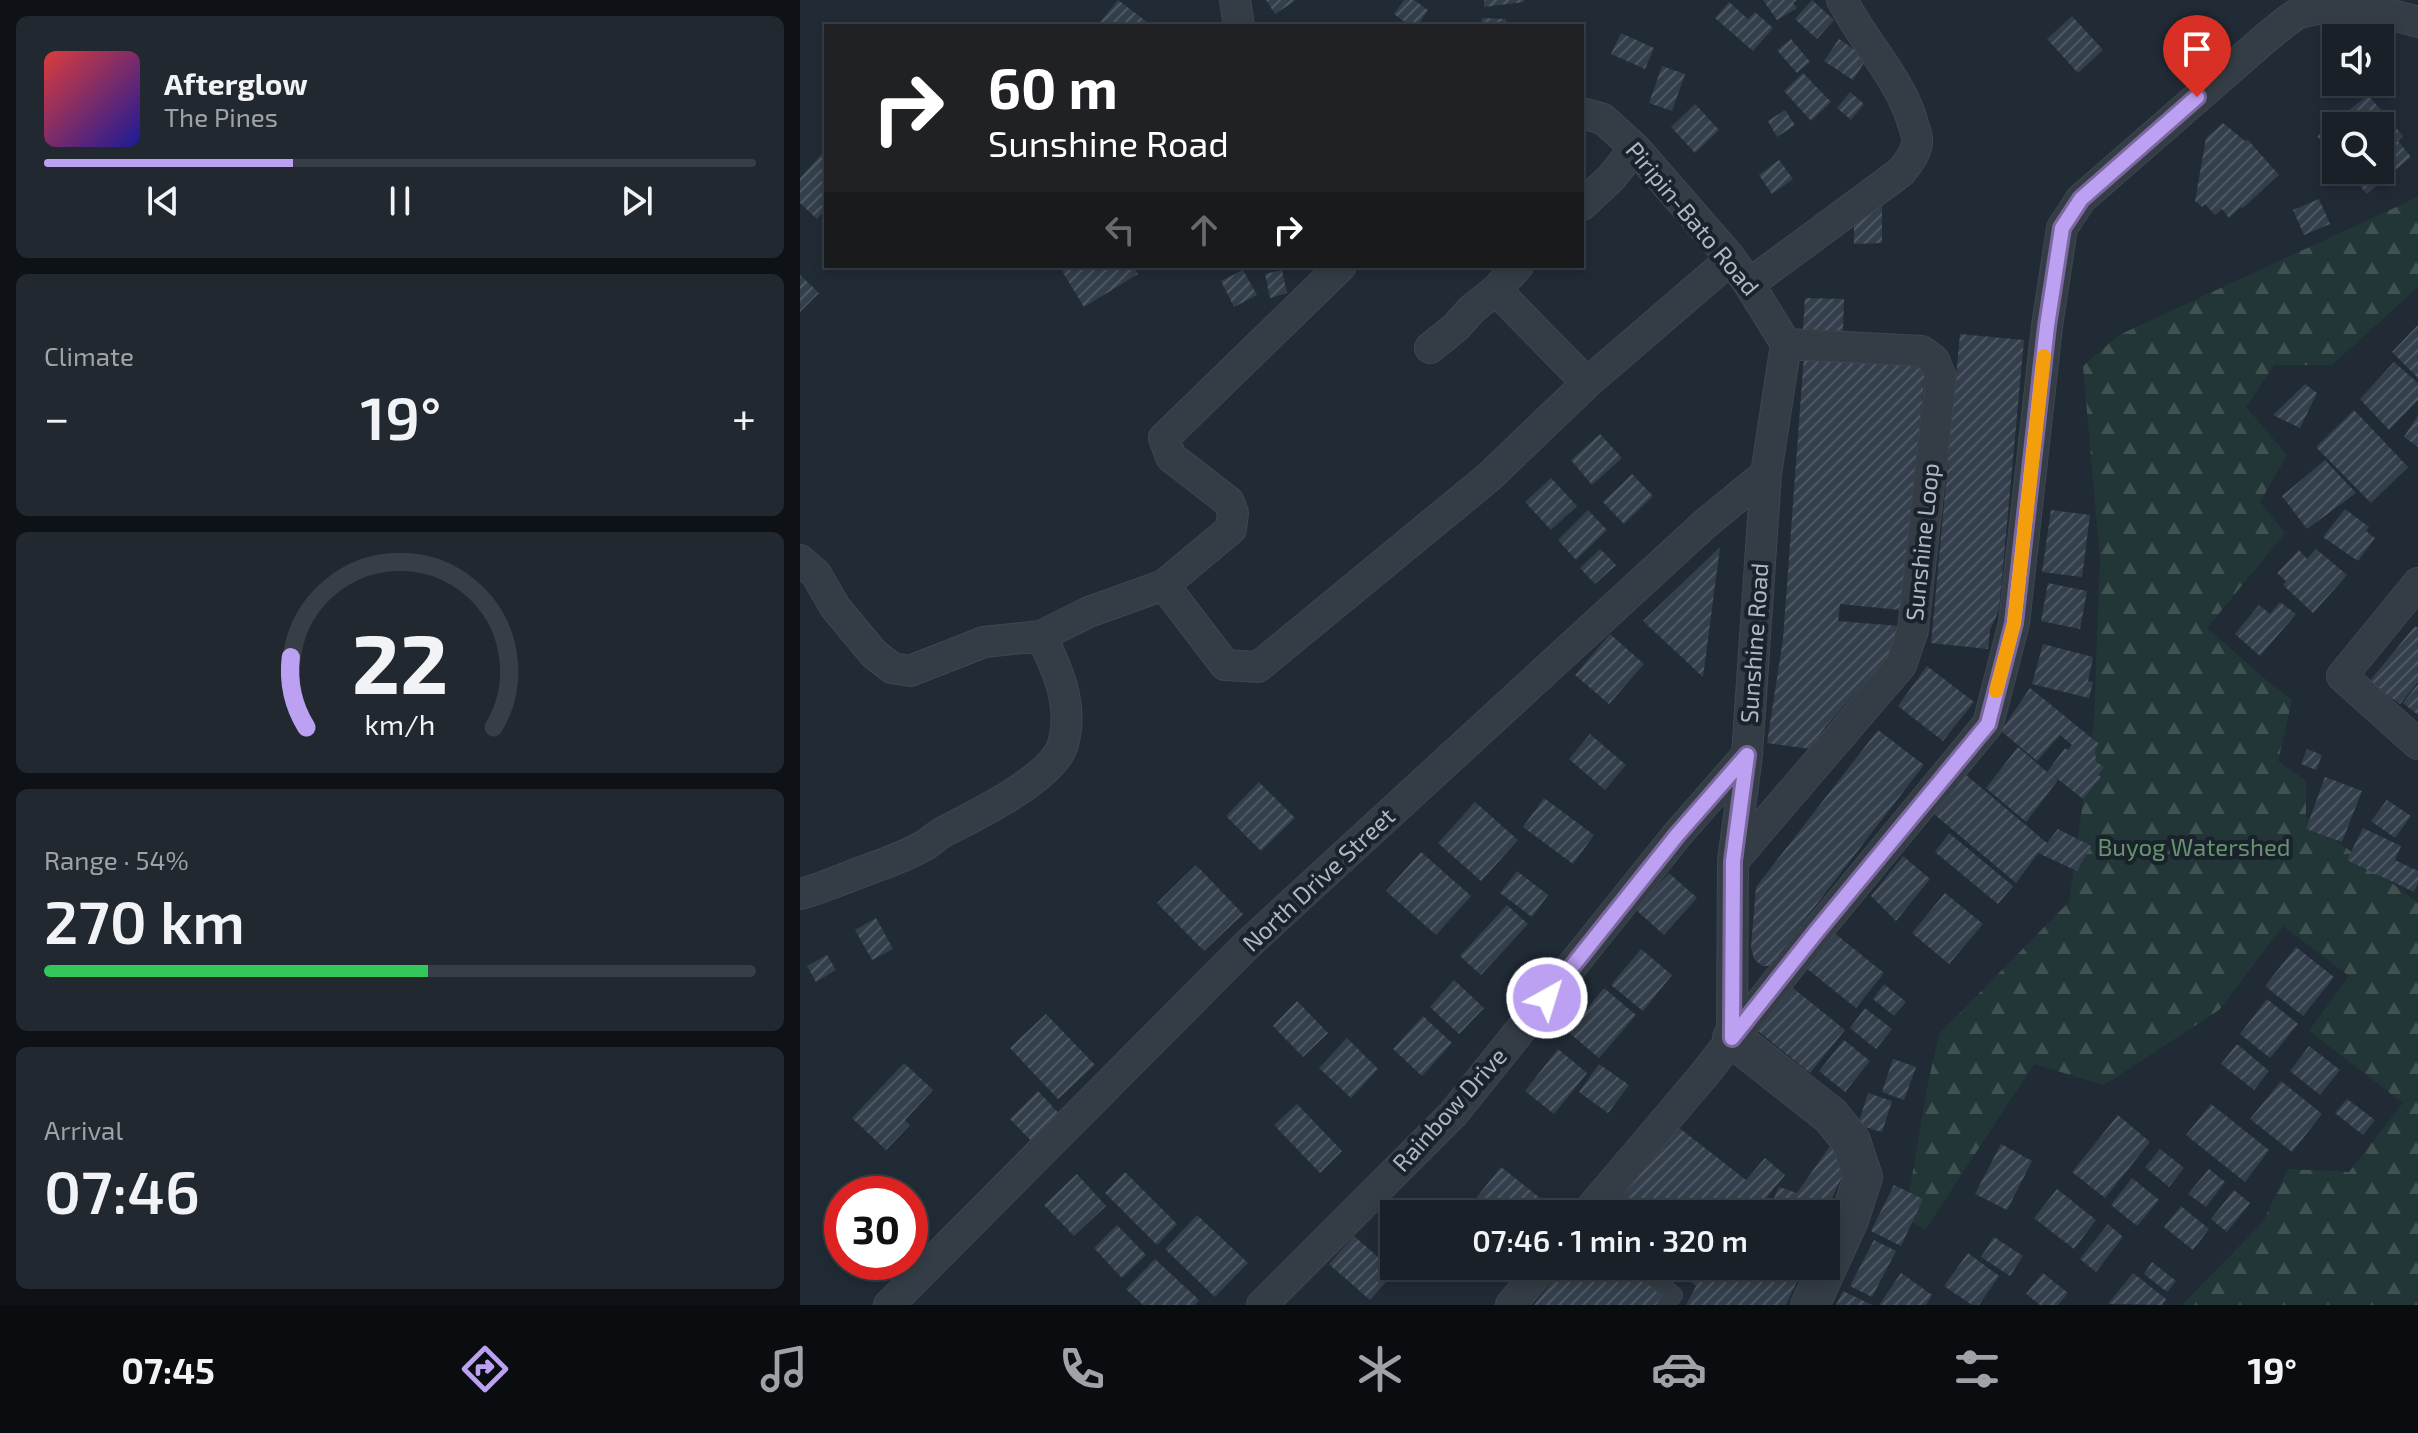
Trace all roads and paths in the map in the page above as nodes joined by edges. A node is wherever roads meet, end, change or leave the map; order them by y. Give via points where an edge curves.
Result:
1 (1235, 0) edge
2 (1842, 0) edge
3 (2418, 22) edge
4 (1239, 24) edge
5 (1584, 114) edge
6 (1635, 148) junction
7 (1584, 203) edge
8 (1728, 255) junction
9 (1339, 268) edge
10 (1516, 268) edge
11 (1749, 284) junction
12 (1496, 290) junction
13 (1786, 344) junction
14 (1430, 348) dead end
15 (1587, 383) junction
16 (1766, 474) junction
17 (800, 560) edge
18 (1164, 585) junction
19 (2416, 591) edge
20 (1041, 636) junction
21 (2418, 744) edge
22 (1747, 755) junction
23 (1733, 861) junction
24 (800, 894) edge
25 (1732, 1038) junction
26 (1598, 1200) edge
27 (1532, 1280) edge
28 (1656, 1280) edge
29 (889, 1305) edge
30 (1262, 1305) edge
31 (1511, 1305) edge
32 (1666, 1305) edge
33 (1810, 1305) edge

1 - 4 street
2 - 11 street via 1909,111 1915,149 1901,172
3 - 25 street via 2353,3 2326,3 2300,12 2081,199 2062,228 2014,623 1988,724
5 - 6 street, Piripin-Bato Road via 1603,119
6 - 7 street
6 - 8 street, Piripin-Bato Road
8 - 11 street, Piripin-Bato Road
8 - 15 street via 1724,265
9 - 18 street via 1164,438 1171,457 1229,502 1233,513 1231,529
10 - 12 street
11 - 13 street, Piripin-Bato Road
12 - 14 street
12 - 15 street
13 - 16 street, Sunshine Road
13 - 23 street, Sunshine Loop via 1922,351 1934,360 1941,377 1913,630 1901,665
15 - 18 street via 1489,477 1258,667 1225,665
16 - 22 street, Sunshine Road
16 - 29 street, North Drive Street via 1248,944
17 - 20 street via 874,654 892,668 910,671 984,642
18 - 20 street
19 - 21 street via 2342,676
20 - 24 street via 1066,702 1066,729 1051,765 924,846
22 - 23 street, Sunshine Road
22 - 30 street, Rainbow Drive via 1453,1114
23 - 25 street, Sunshine Road
25 - 26 street
25 - 33 street via 1831,1116 1851,1141 1863,1177
27 - 31 street
28 - 32 lane via 1674,1295

